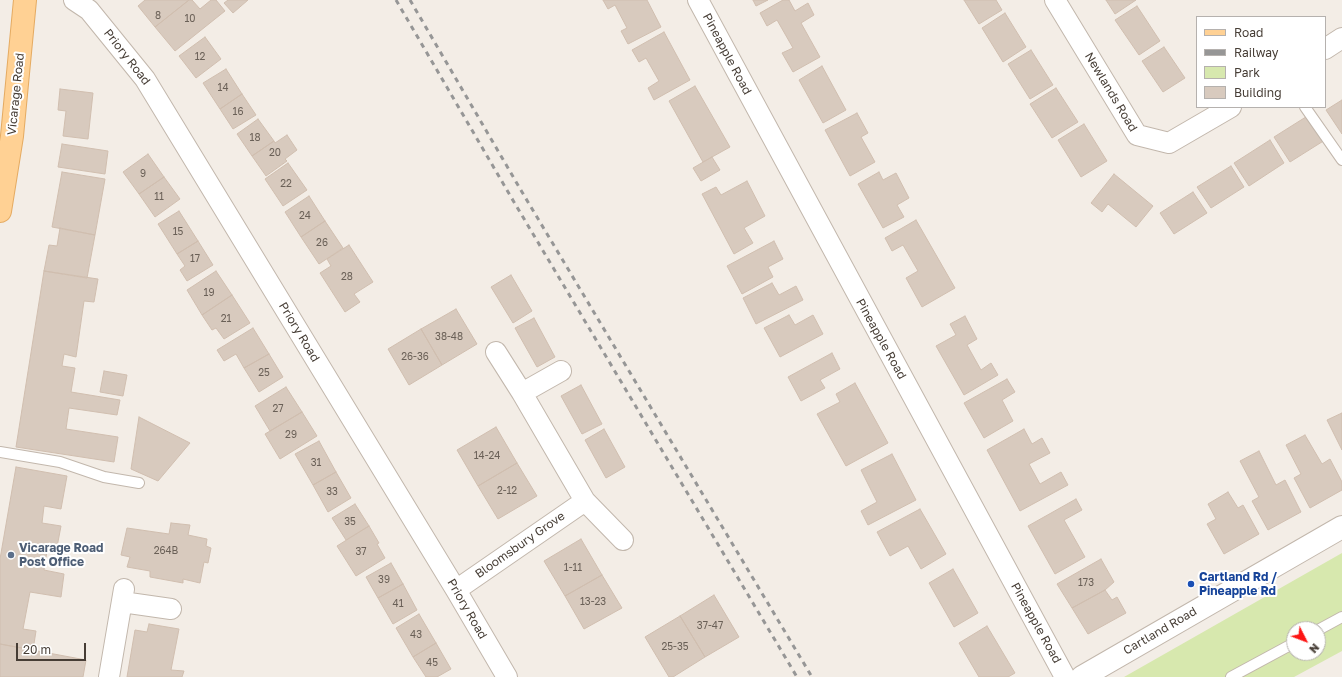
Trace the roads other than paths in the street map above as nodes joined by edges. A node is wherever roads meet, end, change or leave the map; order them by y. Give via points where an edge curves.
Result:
1 (24, 0) edge
2 (74, 0) edge
3 (698, 0) edge
4 (1055, 0) edge
5 (1342, 38) edge
6 (1326, 48) edge
7 (1228, 108) edge
8 (1306, 108) edge
9 (1342, 160) edge
10 (0, 211) edge
11 (496, 352) dead end
12 (561, 371) dead end
13 (522, 393) junction
14 (0, 452) edge
15 (140, 483) dead end
16 (585, 501) junction
17 (1342, 527) edge
18 (624, 540) dead end
19 (456, 590) junction
20 (171, 610) dead end
21 (1342, 616) edge
22 (1326, 625) edge
23 (1286, 647) edge
24 (109, 677) edge
25 (507, 677) edge
26 (1065, 677) edge
27 (1082, 677) edge
28 (1231, 677) edge

1 - 10 main road, Vicarage Road via 12,136
2 - 19 street, Priory Road via 89,10 145,79
3 - 26 street, Pineapple Road
4 - 7 street, Newlands Road via 1137,136 1169,143
5 - 6 street
8 - 9 lane
11 - 13 street
12 - 13 street
13 - 16 street
14 - 15 lane via 60,462 104,477
16 - 18 street
16 - 19 street, Bloomsbury Grove
17 - 27 street, Cartland Road
19 - 25 street, Priory Road
20 - 24 street via 123,596
21 - 22 lane
23 - 28 lane

